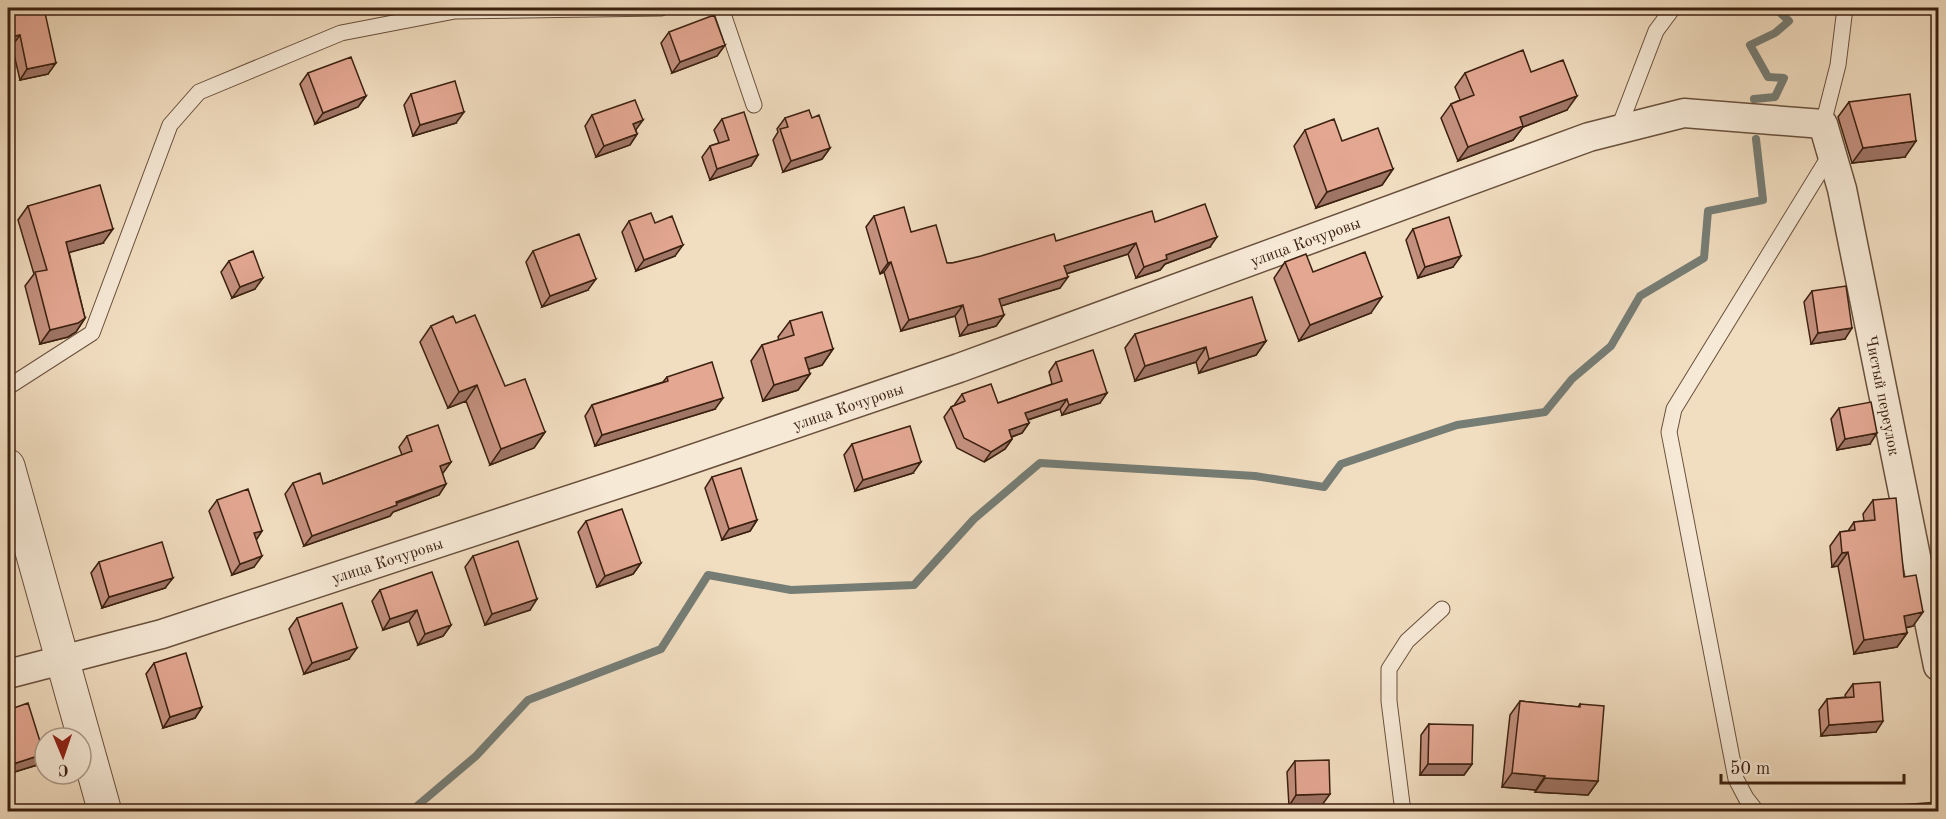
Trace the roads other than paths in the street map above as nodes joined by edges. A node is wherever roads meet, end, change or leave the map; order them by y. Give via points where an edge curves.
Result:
1 (661, 8) edge
2 (721, 8) edge
3 (1672, 8) edge
4 (1845, 8) edge
5 (754, 105) dead end
6 (1823, 124) junction
7 (1618, 130) junction
8 (1830, 155) junction
9 (8, 387) edge
10 (8, 466) edge
11 (1442, 609) dead end
12 (62, 659) junction
13 (1938, 666) edge
14 (8, 674) edge
15 (105, 812) edge
16 (1403, 812) edge
17 (1757, 812) edge

1 - 9 lane via 455,11 341,33 199,92 170,125 92,333
2 - 5 lane
3 - 7 lane via 1656,31
4 - 6 lane via 1838,65
6 - 7 street, улица Кочуровы via 1684,113
6 - 8 street, Чистый переулок
7 - 12 street, улица Кочуровы via 1578,141 959,369 162,634
8 - 13 street, Чистый переулок via 1842,189
8 - 17 lane via 1674,409 1669,432 1736,779
10 - 12 street
11 - 16 lane via 1407,641 1389,669 1389,701
12 - 14 street, улица Кочуровы
12 - 15 street

